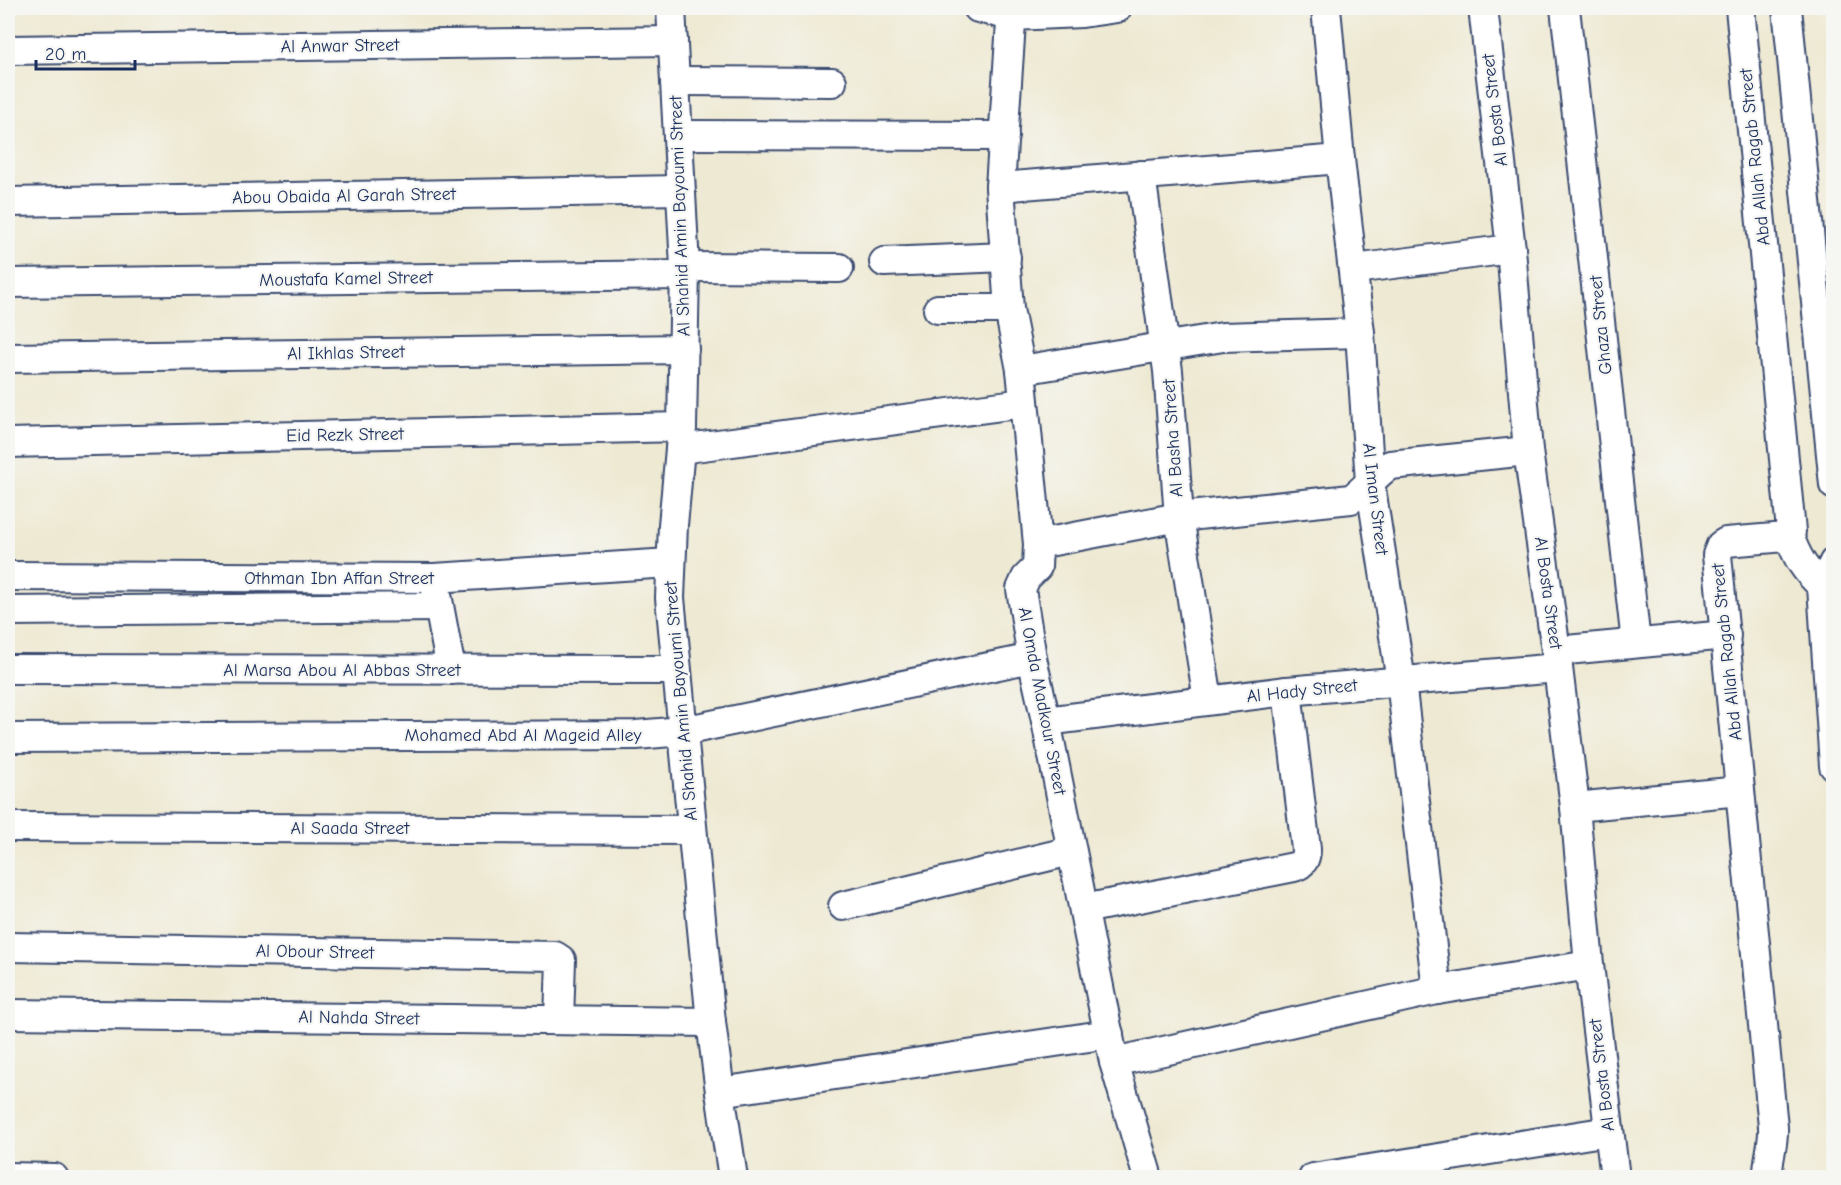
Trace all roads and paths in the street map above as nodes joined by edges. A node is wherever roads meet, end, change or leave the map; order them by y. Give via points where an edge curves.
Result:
1 (671, 8) edge
2 (978, 8) edge
3 (1117, 8) edge
4 (1326, 8) edge
5 (1483, 8) edge
6 (1565, 8) edge
7 (1740, 8) edge
8 (1787, 8) edge
9 (1012, 12) edge
10 (673, 41) junction
11 (8, 50) edge
12 (675, 81) junction
13 (832, 82) dead end
14 (678, 135) junction
15 (1004, 136) junction
16 (1340, 159) junction
17 (1140, 175) junction
18 (1000, 187) junction
19 (680, 190) junction
20 (8, 202) edge
21 (1511, 249) junction
22 (1006, 257) junction
23 (884, 262) dead end
24 (839, 268) dead end
25 (1354, 270) junction
26 (685, 271) junction
27 (8, 283) edge
28 (938, 309) dead end
29 (1009, 309) junction
30 (1360, 333) junction
31 (684, 348) junction
32 (1165, 348) junction
33 (8, 358) edge
34 (1020, 370) junction
35 (1024, 403) junction
36 (681, 438) junction
37 (8, 443) edge
38 (1528, 451) junction
39 (1370, 482) junction
40 (1833, 485) edge
41 (1179, 517) junction
42 (1789, 535) junction
43 (1038, 544) junction
44 (670, 563) junction
45 (1827, 574) edge
46 (8, 576) edge
47 (434, 578) junction
48 (440, 607) junction
49 (8, 611) edge
50 (1726, 635) junction
51 (1636, 643) junction
52 (1032, 658) junction
53 (1557, 659) junction
54 (8, 669) edge
55 (450, 670) junction
56 (676, 670) junction
57 (1401, 681) junction
58 (1287, 691) junction
59 (1208, 700) junction
60 (1046, 721) junction
61 (682, 731) junction
62 (8, 738) edge
63 (1833, 766) edge
64 (1740, 792) junction
65 (1575, 807) junction
66 (8, 826) edge
67 (692, 830) junction
68 (1071, 851) junction
69 (843, 906) dead end
70 (1084, 909) junction
71 (8, 947) edge
72 (1589, 965) junction
73 (1437, 990) junction
74 (8, 1014) edge
75 (559, 1020) junction
76 (711, 1022) junction
77 (1109, 1034) junction
78 (1114, 1062) junction
79 (720, 1092) junction
80 (1609, 1131) junction
81 (8, 1177) edge
82 (54, 1178) edge
83 (733, 1178) edge
84 (1148, 1178) edge
85 (1313, 1178) edge
86 (1615, 1178) edge
87 (1768, 1178) edge

1 - 10 street, Al Shahid Amin Bayoumi Street
2 - 9 street
3 - 9 street via 1082,13
4 - 16 street, Al Iman Street
5 - 21 street, Al Bosta Street
6 - 51 street, Ghaza Street
7 - 42 street, Abd Allah Ragab Street
8 - 40 street
9 - 15 street, Al Omda Madkour Street
10 - 11 street, Al Anwar Street
10 - 12 street, Al Shahid Amin Bayoumi Street
12 - 13 street
12 - 14 street, Al Shahid Amin Bayoumi Street
14 - 15 street
14 - 19 street, Al Shahid Amin Bayoumi Street
15 - 18 street, Al Omda Madkour Street
16 - 17 street
16 - 25 street, Al Iman Street
17 - 18 street
17 - 32 street, Al Basha Street
18 - 22 street, Al Omda Madkour Street
19 - 20 street, Abou Obaida Al Garah Street
19 - 26 street, Al Shahid Amin Bayoumi Street
21 - 25 street
21 - 38 street, Al Bosta Street
22 - 23 street
22 - 29 street, Al Omda Madkour Street
24 - 26 street, Moustafa Kamel Street
25 - 30 street, Al Iman Street
26 - 27 street, Moustafa Kamel Street
26 - 31 street, Al Shahid Amin Bayoumi Street
28 - 29 street
29 - 34 street, Al Omda Madkour Street
30 - 32 street via 1223,338
30 - 39 street, Al Iman Street
31 - 33 street, Al Ikhlas Street
31 - 36 street, Al Shahid Amin Bayoumi Street
32 - 34 street
32 - 41 street, Al Basha Street
34 - 35 street, Al Omda Madkour Street
35 - 36 street, Eid Rezk Street
35 - 43 street, Al Omda Madkour Street
36 - 37 street, Eid Rezk Street
36 - 44 street, Al Shahid Amin Bayoumi Street
38 - 39 street via 1390,465
38 - 53 street, Al Bosta Street
39 - 41 street via 1351,499
39 - 57 street, Al Iman Street
41 - 43 street
41 - 59 street, Al Basha Street
42 - 45 street via 1801,563
42 - 50 street, Abd Allah Ragab Street via 1726,542 1719,550
43 - 52 street, Al Omda Madkour Street via 1037,567 1021,589
44 - 47 street, Othman Ibn Affan Street
44 - 56 street, Al Shahid Amin Bayoumi Street
45 - 63 street
46 - 47 street, Othman Ibn Affan Street
47 - 48 street
48 - 49 street
48 - 55 street
50 - 51 street, Al Hady Street
50 - 64 street, Abd Allah Ragab Street
51 - 53 street, Al Hady Street
52 - 60 street, Al Omda Madkour Street
52 - 61 street, Mohamed Abd Al Mageid Alley
53 - 57 street, Al Hady Street
53 - 65 street, Al Bosta Street
54 - 55 street, Al Marsa Abou Al Abbas Street
55 - 56 street, Al Marsa Abou Al Abbas Street
56 - 61 street, Al Shahid Amin Bayoumi Street
57 - 58 street, Al Hady Street
57 - 73 street, Al Iman Street
58 - 59 street, Al Hady Street
58 - 70 street via 1306,849 1302,863
59 - 60 street, Al Hady Street
60 - 68 street, Al Omda Madkour Street
61 - 62 street, Mohamed Abd Al Mageid Alley via 636,735
61 - 67 street, Al Shahid Amin Bayoumi Street
64 - 65 street
64 - 87 street, Abd Allah Ragab Street via 1773,1127
65 - 72 street, Al Bosta Street
66 - 67 street, Al Saada Street
67 - 76 street, Al Shahid Amin Bayoumi Street
68 - 69 street
68 - 70 street, Al Omda Madkour Street
70 - 77 street, Al Omda Madkour Street
71 - 75 street, Al Obour Street via 555,956 561,960
72 - 73 street
72 - 80 street, Al Bosta Street
73 - 78 street
74 - 75 street, Al Nahda Street
75 - 76 street, Al Nahda Street
76 - 79 street, Al Shahid Amin Bayoumi Street
77 - 78 street, Al Omda Madkour Street
77 - 79 street
78 - 84 street, Al Omda Madkour Street
79 - 83 street, Al Shahid Amin Bayoumi Street
80 - 85 street
80 - 86 street, Al Bosta Street
81 - 82 street

